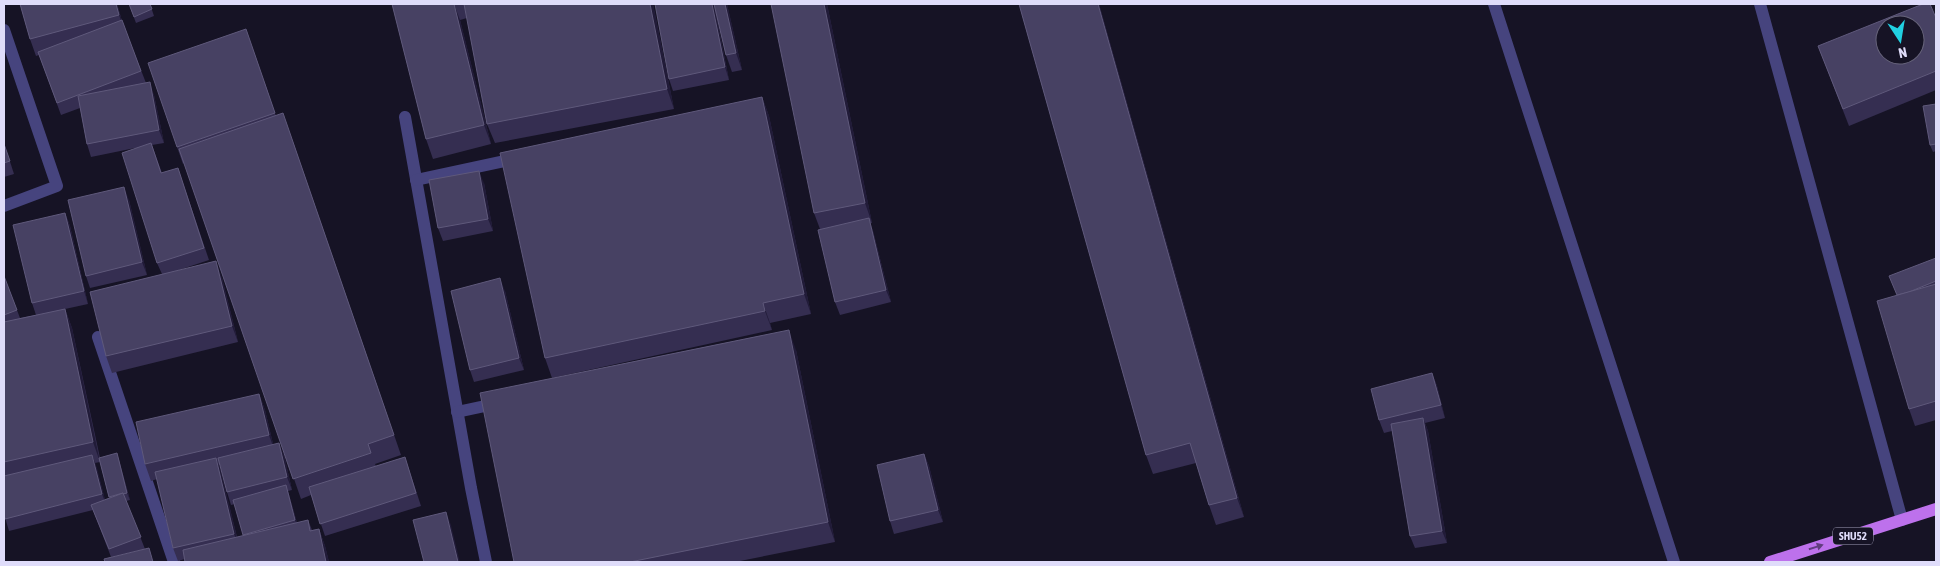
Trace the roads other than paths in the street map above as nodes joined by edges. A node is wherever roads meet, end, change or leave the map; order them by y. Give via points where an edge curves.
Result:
1 (1494, 4) edge
2 (1760, 4) edge
3 (4, 30) edge
4 (405, 117) dead end
5 (533, 155) edge
6 (416, 180) junction
7 (4, 206) edge
8 (98, 336) edge
9 (514, 400) edge
10 (457, 412) junction
11 (1936, 509) edge
12 (1902, 520) junction
13 (174, 562) edge
14 (486, 562) edge
15 (1674, 562) edge
16 (1770, 562) edge

1 - 15 street
2 - 12 street
3 - 7 street via 56,186
4 - 6 street
5 - 6 street
6 - 10 street
8 - 13 street
9 - 10 street
10 - 14 street
11 - 12 main road, SHU52
16 -> 12 main road, SHU52

